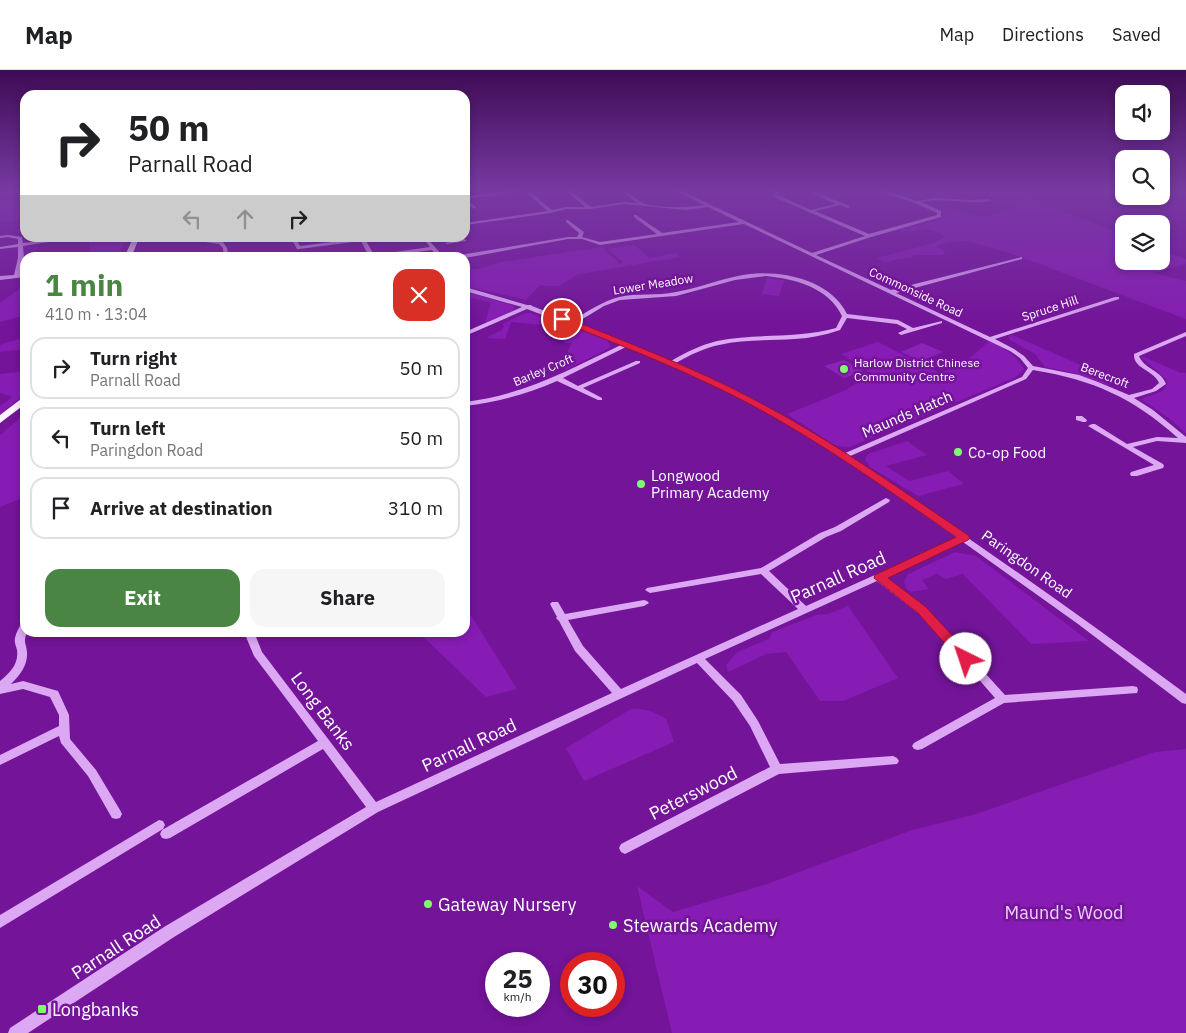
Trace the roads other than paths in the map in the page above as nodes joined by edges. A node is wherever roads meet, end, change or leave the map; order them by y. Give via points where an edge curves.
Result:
1 (648, 236) edge
2 (770, 236) edge
3 (869, 236) edge
4 (0, 237) edge
5 (579, 238) joint
6 (42, 242) edge
7 (214, 242) edge
8 (295, 242) edge
9 (348, 242) edge
10 (428, 242) edge
11 (20, 245) junction
12 (0, 248) edge
13 (433, 248) junction
14 (21, 252) edge
15 (226, 252) edge
16 (406, 252) edge
17 (436, 252) edge
18 (470, 255) edge
19 (811, 255) junction
20 (1020, 258) dead end
21 (20, 262) edge
22 (17, 275) joint
23 (0, 278) edge
24 (470, 290) edge
25 (892, 292) junction
26 (1117, 298) dead end
27 (529, 306) junction
28 (845, 316) junction
29 (940, 322) dead end
30 (572, 323) junction
31 (912, 330) junction
32 (470, 332) edge
33 (901, 333) dead end
34 (1186, 334) edge
35 (990, 339) junction
36 (626, 345) junction
37 (638, 362) dead end
38 (672, 363) junction
39 (1031, 368) junction
40 (558, 378) junction
41 (578, 388) junction
42 (1130, 397) junction
43 (600, 398) dead end
44 (20, 403) edge
45 (470, 403) edge
46 (0, 420) edge
47 (1092, 426) dead end
48 (1185, 440) edge
49 (1127, 446) junction
50 (844, 456) junction
51 (1134, 474) dead end
52 (886, 500) dead end
53 (964, 538) junction
54 (763, 571) junction
55 (880, 578) junction
56 (650, 590) dead end
57 (644, 603) dead end
58 (555, 604) dead end
59 (805, 610) junction
60 (561, 618) junction
61 (20, 636) edge
62 (251, 637) edge
63 (698, 659) junction
64 (0, 688) edge
65 (1133, 690) dead end
66 (619, 694) junction
67 (1002, 699) junction
68 (1186, 700) edge
69 (64, 728) junction
70 (325, 742) junction
71 (918, 746) dead end
72 (0, 760) edge
73 (893, 761) dead end
74 (777, 769) junction
75 (374, 808) junction
76 (116, 814) dead end
77 (162, 830) joint
78 (625, 848) dead end
79 (0, 922) edge
80 (14, 1033) edge

1 - 5 street via 600,244
2 - 19 street, Commonside Road
3 - 19 street
4 - 11 street via 20,238
5 - 18 street
6 - 11 street
7 - 15 street via 221,243
8 - 9 street via 298,251
10 - 13 street
11 - 12 street
11 - 14 street
13 - 16 street
13 - 17 street
19 - 25 street, Commonside Road
20 - 25 street
21 - 22 street
22 - 23 street
24 - 27 street, Paringdon Road
25 - 35 street, Commonside Road
26 - 35 street, Spruce Hill
27 - 30 street, Paringdon Road
27 - 32 street
28 - 30 street, Lower Meadow via 836,299 822,290 774,276 754,275 676,294 610,301
28 - 31 street via 898,322
28 - 38 street via 838,329 820,336 720,343 695,350
29 - 31 street
30 - 36 street, Paringdon Road
31 - 33 street
34 - 42 street via 1136,355 1138,362 1158,374 1163,384
35 - 39 street, Commonside Road via 1022,357
36 - 38 street, Paringdon Road
36 - 40 street, Barley Croft
37 - 41 street
38 - 50 street, Paringdon Road via 750,401
39 - 42 street, Berecroft via 1071,374
39 - 50 street, Maunds Hatch via 1024,378
40 - 41 street
40 - 45 street, Barley Croft via 500,400
41 - 43 street
42 - 48 street, Berecroft
44 - 46 main road
47 - 49 street
48 - 49 street via 1157,439
49 - 51 street via 1160,466
50 - 53 street, Paringdon Road
52 - 54 street
53 - 55 street, Parnall Road
53 - 68 street, Paringdon Road
54 - 56 street
54 - 59 street
55 - 59 street, Parnall Road
55 - 67 street via 922,610
57 - 60 street
58 - 60 street
59 - 63 street, Parnall Road
60 - 66 street via 580,648
61 - 64 street via 18,640 24,652 17,673
62 - 70 street, Long Banks via 258,653
63 - 66 street, Parnall Road
63 - 74 street via 737,698
64 - 69 street via 23,685 54,694 64,715
65 - 67 street
66 - 75 street, Parnall Road
67 - 71 street
69 - 72 street
69 - 76 street via 65,740 92,773
70 - 75 street, Long Banks
70 - 77 street
73 - 74 street, Peterswood
74 - 78 street, Peterswood
75 - 80 street, Parnall Road via 169,932
77 - 79 street

